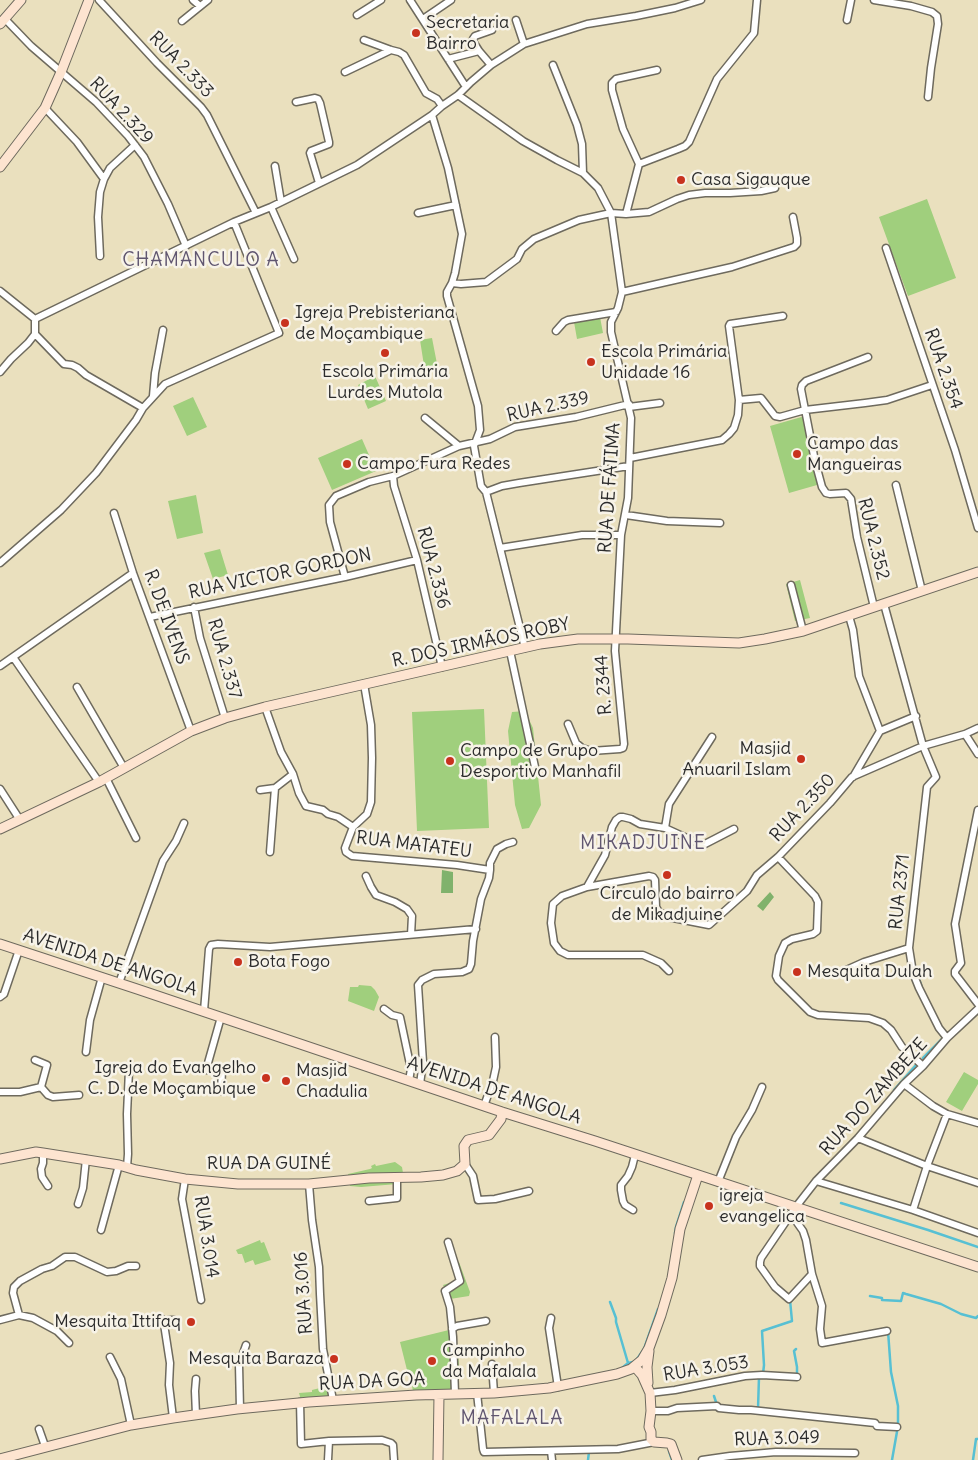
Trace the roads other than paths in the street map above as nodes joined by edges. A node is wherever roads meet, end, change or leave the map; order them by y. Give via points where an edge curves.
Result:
1 (21, 0) edge
2 (88, 0) edge
3 (99, 0) edge
4 (192, 0) edge
5 (208, 0) edge
6 (381, 0) edge
7 (410, 0) edge
8 (451, 0) edge
9 (701, 0) edge
10 (757, 0) edge
11 (851, 0) edge
12 (874, 0) edge
13 (912, 3) edge
14 (200, 6) junction
15 (357, 15) dead end
16 (423, 18) junction
17 (516, 20) dead end
18 (847, 20) dead end
19 (182, 21) dead end
20 (2, 22) edge
21 (492, 30) dead end
22 (364, 40) dead end
23 (524, 44) junction
24 (391, 50) junction
25 (479, 51) junction
26 (448, 59) junction
27 (491, 65) junction
28 (553, 65) dead end
29 (657, 70) dead end
30 (61, 72) junction
31 (344, 72) dead end
32 (466, 87) junction
33 (458, 96) junction
34 (928, 97) dead end
35 (296, 102) dead end
36 (442, 106) junction
37 (45, 108) junction
38 (432, 115) junction
39 (135, 145) junction
40 (639, 164) junction
41 (275, 166) dead end
42 (0, 167) edge
43 (583, 172) junction
44 (104, 179) junction
45 (319, 183) junction
46 (775, 188) dead end
47 (281, 202) junction
48 (456, 205) junction
49 (271, 206) junction
50 (256, 213) junction
51 (418, 213) dead end
52 (611, 213) junction
53 (626, 214) junction
54 (793, 217) dead end
55 (234, 222) junction
56 (186, 246) junction
57 (886, 248) dead end
58 (100, 256) dead end
59 (294, 259) dead end
60 (452, 283) junction
61 (0, 291) edge
62 (622, 292) junction
63 (616, 312) junction
64 (783, 316) dead end
65 (35, 319) junction
66 (162, 330) dead end
67 (556, 331) dead end
68 (35, 334) junction
69 (868, 357) dead end
70 (0, 372) edge
71 (932, 385) junction
72 (153, 396) junction
73 (739, 400) junction
74 (660, 403) dead end
75 (629, 406) junction
76 (143, 408) junction
77 (805, 410) junction
78 (425, 418) dead end
79 (475, 442) junction
80 (459, 446) junction
81 (630, 458) junction
82 (629, 466) junction
83 (393, 476) junction
84 (896, 485) dead end
85 (486, 492) junction
86 (114, 513) dead end
87 (626, 515) junction
88 (720, 523) dead end
89 (978, 528) edge
90 (621, 535) junction
91 (500, 548) junction
92 (417, 560) junction
93 (0, 563) edge
94 (978, 572) edge
95 (133, 573) junction
96 (345, 577) junction
97 (791, 585) dead end
98 (922, 591) junction
99 (884, 604) junction
100 (194, 607) junction
101 (874, 607) junction
102 (849, 616) junction
103 (150, 618) junction
104 (803, 631) junction
105 (617, 639) junction
106 (526, 648) junction
107 (510, 651) junction
108 (13, 657) junction
109 (0, 666) edge
110 (442, 667) junction
111 (364, 684) junction
112 (78, 687) dead end
113 (265, 706) junction
114 (916, 716) junction
115 (225, 718) junction
116 (568, 724) dead end
117 (978, 728) edge
118 (193, 730) junction
119 (880, 730) junction
120 (965, 734) junction
121 (712, 737) dead end
122 (923, 746) junction
123 (978, 754) edge
124 (535, 767) dead end
125 (124, 768) junction
126 (293, 774) junction
127 (852, 777) junction
128 (102, 780) junction
129 (274, 788) junction
130 (0, 789) edge
131 (260, 790) dead end
132 (978, 810) edge
133 (20, 820) junction
134 (184, 823) dead end
135 (353, 826) junction
136 (665, 828) junction
137 (0, 829) edge
138 (734, 829) dead end
139 (136, 838) dead end
140 (513, 842) dead end
141 (270, 852) dead end
142 (778, 856) junction
143 (490, 870) junction
144 (366, 876) dead end
145 (587, 887) junction
146 (476, 928) junction
147 (412, 934) junction
148 (0, 944) edge
149 (910, 948) junction
150 (19, 950) junction
151 (669, 971) dead end
152 (844, 971) dead end
153 (102, 977) junction
154 (119, 983) junction
155 (0, 998) edge
156 (978, 1004) edge
157 (384, 1009) dead end
158 (978, 1009) edge
159 (204, 1011) junction
160 (221, 1017) junction
161 (495, 1037) dead end
162 (948, 1038) junction
163 (86, 1052) dead end
164 (35, 1060) dead end
165 (923, 1066) junction
166 (129, 1070) dead end
167 (409, 1080) junction
168 (420, 1084) junction
169 (904, 1084) junction
170 (762, 1087) dead end
171 (41, 1088) junction
172 (221, 1091) dead end
173 (0, 1092) edge
174 (79, 1095) dead end
175 (484, 1106) junction
176 (502, 1112) junction
177 (947, 1114) junction
178 (978, 1123) edge
179 (858, 1138) junction
180 (43, 1152) junction
181 (635, 1155) junction
182 (86, 1159) junction
183 (0, 1160) edge
184 (465, 1164) junction
185 (123, 1166) junction
186 (927, 1166) junction
187 (698, 1175) junction
188 (397, 1177) junction
189 (185, 1179) junction
190 (816, 1181) junction
191 (718, 1182) junction
192 (978, 1183) edge
193 (309, 1184) junction
194 (48, 1186) dead end
195 (529, 1191) dead end
196 (369, 1201) dead end
197 (78, 1204) dead end
198 (634, 1210) dead end
199 (913, 1210) junction
200 (793, 1211) junction
201 (101, 1230) dead end
202 (978, 1233) edge
203 (448, 1242) dead end
204 (136, 1266) dead end
205 (978, 1268) edge
206 (812, 1274) junction
207 (200, 1300) dead end
208 (19, 1315) junction
209 (551, 1318) dead end
210 (0, 1320) edge
211 (174, 1320) dead end
212 (486, 1321) dead end
213 (452, 1329) junction
214 (887, 1330) dead end
215 (69, 1343) dead end
216 (246, 1345) dead end
217 (649, 1348) junction
218 (110, 1357) dead end
219 (492, 1364) dead end
220 (635, 1367) junction
221 (797, 1377) dead end
222 (196, 1379) dead end
223 (558, 1387) junction
224 (649, 1390) junction
225 (477, 1393) junction
226 (494, 1393) junction
227 (455, 1394) junction
228 (439, 1395) junction
229 (333, 1400) junction
230 (300, 1402) junction
231 (240, 1409) junction
232 (651, 1411) junction
233 (196, 1415) junction
234 (173, 1418) junction
235 (131, 1425) junction
236 (897, 1427) dead end
237 (39, 1428) dead end
238 (328, 1441) junction
239 (654, 1442) junction
240 (45, 1446) junction
241 (551, 1450) junction
242 (800, 1452) junction
243 (854, 1453) dead end
244 (11, 1458) edge
245 (0, 1459) edge
246 (328, 1460) edge
247 (394, 1460) edge
248 (438, 1460) edge
249 (552, 1460) edge
250 (677, 1460) edge
251 (702, 1460) edge
252 (800, 1460) edge

1 - 20 street
2 - 30 street
3 - 50 street, RUA 2.333 via 207,115
4 - 14 street
5 - 14 street
6 - 15 street
7 - 16 street
8 - 16 street
9 - 23 street via 644,15 587,24
10 - 40 street via 754,33 717,79 689,142
11 - 18 street
12 - 13 street
13 - 34 street via 937,16
14 - 19 street
16 - 26 street
17 - 23 street
20 - 30 street, RUA 2.329
21 - 25 street via 475,36 474,42
22 - 24 street
23 - 27 street
24 - 31 street
24 - 36 street via 404,55 426,93
25 - 26 street
25 - 27 street
26 - 32 street
27 - 32 street
28 - 43 street via 577,125 582,144
29 - 40 street via 616,79 612,83 623,128
30 - 37 street
30 - 39 street, RUA 2.329 via 96,102
32 - 33 street
33 - 36 street
33 - 43 street, RUA DE FÁTIMA via 524,141
35 - 45 street via 316,98 320,103 329,144 310,153
36 - 38 street
37 - 42 street
37 - 44 street via 77,142
38 - 45 street via 357,164
38 - 48 street
39 - 44 street via 110,168
39 - 56 street, RUA 2.329 via 168,204
40 - 53 street
41 - 47 street
43 - 52 street, RUA DE FÁTIMA via 598,188
44 - 58 street via 98,217
45 - 47 street
46 - 53 street via 689,195 649,212
47 - 49 street
48 - 51 street
48 - 60 street via 462,234
49 - 50 street
49 - 59 street
50 - 55 street
52 - 53 street
52 - 60 street via 579,220 534,239 522,249 517,259 486,282
52 - 62 street, RUA DE FÁTIMA
54 - 62 street via 797,238 794,247 732,267
55 - 56 street
55 - 72 street via 279,334 165,384
56 - 65 street
57 - 71 street, RUA 2.354
60 - 79 street via 446,292 448,304 478,406 480,430
61 - 65 street
62 - 63 street, RUA DE FÁTIMA
63 - 67 street via 568,320
63 - 75 street, RUA DE FÁTIMA via 610,332
64 - 73 street via 730,324
65 - 68 street
66 - 72 street
68 - 70 street
68 - 76 street via 62,363 78,368
69 - 77 street via 806,381 802,385
71 - 77 street via 887,400
71 - 89 street, RUA 2.354
72 - 76 street
73 - 77 street via 761,398 775,416
73 - 81 street via 734,428 722,440
74 - 75 street, RUA 2.339
75 - 79 street, RUA 2.339 via 515,426 490,439
75 - 81 street, RUA DE FÁTIMA
76 - 93 street via 96,473
77 - 101 street, RUA 2.352 via 822,487 830,494 846,493 851,499
78 - 80 street
79 - 80 street, RUA 2.339
79 - 85 street via 481,486
80 - 83 street, RUA 2.339
81 - 82 street, RUA DE FÁTIMA
82 - 85 street via 502,486
82 - 87 street, RUA DE FÁTIMA
83 - 92 street, RUA 2.336
83 - 96 street, RUA 2.339 via 336,496 328,505
84 - 98 street
85 - 91 street
86 - 95 street, R. DE IVENS
87 - 88 street via 667,521
87 - 90 street, RUA DE FÁTIMA
90 - 91 street via 582,535
90 - 105 street, RUA DE FÁTIMA
91 - 106 street
92 - 96 street, RUA VICTOR GORDON
92 - 110 street, RUA 2.336
94 - 98 street, R. DOS IRMÃOS ROBY
95 - 103 street, R. DE IVENS
95 - 108 street
96 - 100 street, RUA VICTOR GORDON
97 - 104 street
98 - 99 street, R. DOS IRMÃOS ROBY
99 - 101 street, R. DOS IRMÃOS ROBY
99 - 114 street
100 - 103 street, RUA VICTOR GORDON
100 - 115 street, RUA 2.337
101 - 102 street, R. DOS IRMÃOS ROBY
102 - 104 street, R. DOS IRMÃOS ROBY
102 - 119 street via 859,676
103 - 118 street, R. DE IVENS
104 - 105 street, R. DOS IRMÃOS ROBY via 739,643
105 - 106 street, R. DOS IRMÃOS ROBY via 578,639
105 - 116 street, R. 2344 via 615,651 623,748 591,751 582,748 576,743
106 - 107 street, R. DOS IRMÃOS ROBY
107 - 110 street, R. DOS IRMÃOS ROBY
107 - 124 street
108 - 109 street
108 - 128 street
110 - 111 street, R. DOS IRMÃOS ROBY
111 - 113 street, R. DOS IRMÃOS ROBY
111 - 135 street via 371,725 371,802 367,814
112 - 125 street
113 - 115 street, R. DOS IRMÃOS ROBY
113 - 126 street via 281,752
114 - 119 street
114 - 122 street
115 - 118 street, R. DOS IRMÃOS ROBY
117 - 120 street, RUA 2.350
118 - 125 street, R. DOS IRMÃOS ROBY
119 - 127 street
120 - 122 street, RUA 2.350
120 - 123 street
121 - 136 street via 669,804
122 - 127 street, RUA 2.350
122 - 149 street, RUA 2371 via 936,777 927,786
125 - 128 street, R. DOS IRMÃOS ROBY
126 - 129 street
126 - 135 street via 306,806 323,810
127 - 142 street, RUA 2.350
128 - 133 street, R. DOS IRMÃOS ROBY
128 - 139 street
129 - 131 street
129 - 141 street
130 - 133 street
132 - 156 street via 955,924 961,963 955,974
133 - 137 street, R. DOS IRMÃOS ROBY
134 - 154 street via 163,861
135 - 143 street, RUA MATATEU via 345,848 352,856 457,864
136 - 138 street via 700,844
136 - 145 street via 623,817 616,820 605,855
140 - 143 street via 498,849
142 - 145 street, RUA 2.350 via 757,875 747,891 708,925 668,917 657,910 653,877
142 - 165 street via 818,902 817,931 785,943 779,956 778,980 810,1012 870,1018 883,1023
143 - 146 street, RUA MATATEU
144 - 147 street via 376,894 407,909 412,916
145 - 151 street via 562,896 553,904 551,923 554,943 560,951 568,955 643,954
146 - 147 street
146 - 168 street, RUA MATATEU via 469,969 434,974 418,985 423,1062
147 - 159 street via 270,947 211,944
148 - 150 street, AVENIDA DE ANGOLA
149 - 152 street
149 - 162 street, RUA 2371 via 918,988 939,1028
150 - 153 street, AVENIDA DE ANGOLA
150 - 155 street
153 - 154 street, AVENIDA DE ANGOLA
153 - 163 street via 90,1020
154 - 159 street, AVENIDA DE ANGOLA
157 - 167 street via 400,1016 411,1069
158 - 162 street, RUA DO ZAMBEZE
159 - 160 street, AVENIDA DE ANGOLA
160 - 167 street, AVENIDA DE ANGOLA
160 - 172 street via 206,1070 222,1071
161 - 175 street via 494,1081
162 - 165 street, RUA DO ZAMBEZE
164 - 171 street via 47,1065
165 - 169 street, RUA DO ZAMBEZE
166 - 185 street via 128,1154
167 - 168 street, AVENIDA DE ANGOLA
168 - 175 street, AVENIDA DE ANGOLA
169 - 177 street
169 - 179 street, RUA DO ZAMBEZE
170 - 191 street
171 - 173 street
171 - 174 street via 53,1097
175 - 176 street, AVENIDA DE ANGOLA
176 - 181 street, AVENIDA DE ANGOLA
176 - 184 street via 501,1119 489,1135 468,1140 464,1146
177 - 178 street
177 - 186 street
179 - 186 street
179 - 190 street, RUA DO ZAMBEZE
180 - 182 street, RUA DA GUINÉ
180 - 183 street, RUA DA GUINÉ
180 - 194 street via 42,1177
181 - 187 street, AVENIDA DE ANGOLA
181 - 198 street via 628,1176 621,1185 623,1201
182 - 185 street, RUA DA GUINÉ
182 - 197 street
184 - 188 street, RUA DA GUINÉ via 457,1172 443,1175
184 - 195 street via 473,1176 478,1200
185 - 189 street, RUA DA GUINÉ
185 - 201 street
186 - 192 street
186 - 199 street
187 - 191 street, AVENIDA DE ANGOLA
187 - 217 street via 680,1228 672,1278
188 - 193 street, RUA DA GUINÉ
188 - 196 street via 397,1198
189 - 193 street, RUA DA GUINÉ via 238,1184
189 - 207 street, RUA 3.014 via 182,1198
190 - 199 street
190 - 200 street, RUA DO ZAMBEZE
191 - 200 street, AVENIDA DE ANGOLA
193 - 229 street, RUA 3.016 via 319,1267 323,1349
199 - 202 street
200 - 205 street, AVENIDA DE ANGOLA
200 - 206 street via 806,1240
200 - 206 street, RUA DO ZAMBEZE via 761,1258 760,1266 775,1288 789,1299
203 - 213 street via 460,1281 445,1291
204 - 208 street via 107,1272 75,1257 65,1257 14,1287
206 - 214 street via 822,1306 822,1343
208 - 210 street
208 - 215 street via 34,1318 57,1331
209 - 223 street via 549,1328
211 - 234 street via 163,1322 170,1363
212 - 213 street
213 - 227 street
216 - 231 street via 239,1365
217 - 220 street
217 - 224 street
218 - 235 street via 120,1379
219 - 226 street
220 - 223 street, RUA DA GOA
220 - 224 street
221 - 224 street, RUA 3.053 via 745,1376 675,1390
222 - 233 street
223 - 226 street, RUA DA GOA
224 - 232 street
225 - 226 street, RUA DA GOA
225 - 227 street, RUA DA GOA
225 - 241 street via 484,1452
227 - 228 street, RUA DA GOA
228 - 229 street, RUA DA GOA
228 - 248 street
229 - 230 street, RUA DA GOA
230 - 231 street, RUA DA GOA
230 - 238 street via 301,1444
231 - 233 street, RUA DA GOA
232 - 236 street via 717,1406
232 - 239 street via 649,1427
233 - 234 street, RUA DA GOA
234 - 235 street, RUA DA GOA
235 - 240 street, RUA DA GOA
237 - 240 street
238 - 246 street
238 - 247 street via 387,1441 393,1445
239 - 241 street via 618,1448
239 - 250 street via 670,1444
240 - 244 street, RUA DA GOA
241 - 249 street
242 - 243 street, RUA 3.049
242 - 251 street, RUA 3.049
242 - 252 street
244 - 245 street, RUA DA GOA

